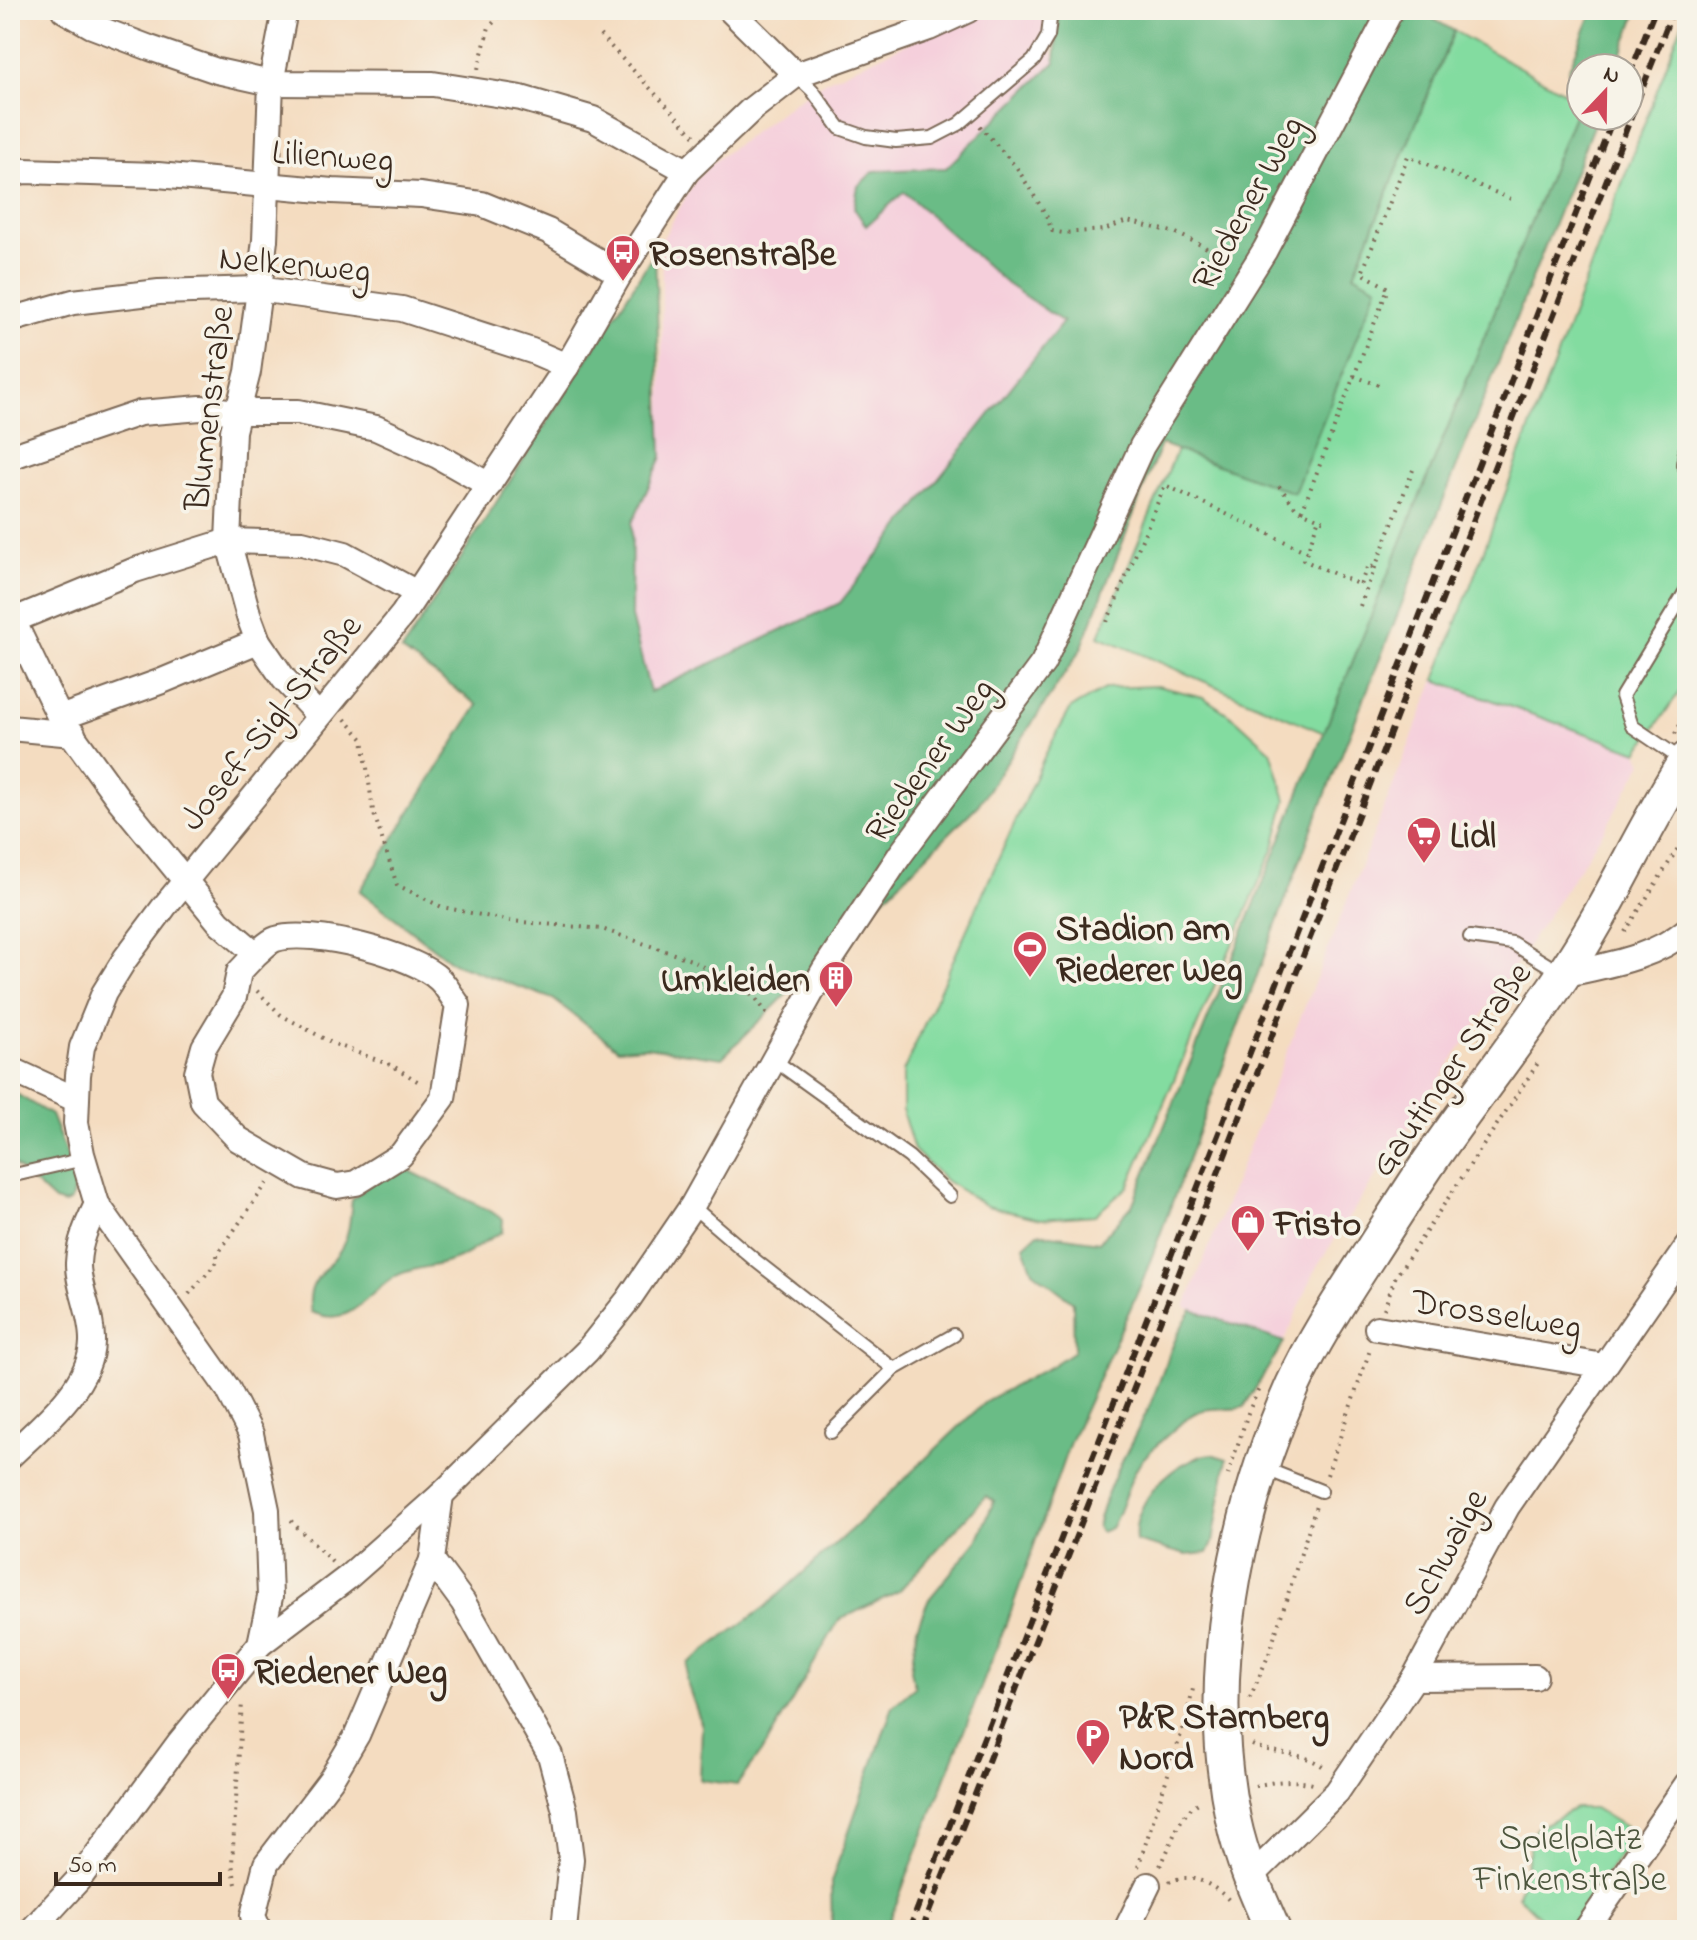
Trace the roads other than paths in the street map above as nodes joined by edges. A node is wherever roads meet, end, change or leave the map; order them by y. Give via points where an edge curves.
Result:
1 (64, 10) edge
2 (285, 10) edge
3 (730, 10) edge
4 (968, 10) edge
5 (1051, 10) edge
6 (1391, 10) edge
7 (796, 75) junction
8 (271, 83) junction
9 (14, 168) edge
10 (687, 171) junction
11 (268, 186) junction
12 (620, 274) junction
13 (258, 289) junction
14 (10, 320) edge
15 (567, 366) junction
16 (238, 412) junction
17 (1687, 441) edge
18 (10, 457) edge
19 (1687, 471) edge
20 (489, 485) junction
21 (228, 541) junction
22 (1687, 589) edge
23 (417, 593) junction
24 (12, 617) edge
25 (258, 641) junction
26 (325, 708) junction
27 (67, 726) junction
28 (10, 728) edge
29 (1686, 761) edge
30 (186, 880) junction
31 (1687, 930) edge
32 (1470, 937) dead end
33 (256, 954) junction
34 (1563, 975) junction
35 (779, 1050) junction
36 (10, 1069) edge
37 (75, 1099) junction
38 (84, 1159) junction
39 (10, 1176) edge
40 (950, 1196) dead end
41 (97, 1204) junction
42 (692, 1206) junction
43 (1687, 1247) edge
44 (1377, 1328) dead end
45 (954, 1335) dead end
46 (1604, 1366) junction
47 (894, 1369) junction
48 (831, 1432) dead end
49 (10, 1456) edge
50 (1263, 1468) junction
51 (1321, 1491) dead end
52 (441, 1495) junction
53 (432, 1560) junction
54 (254, 1652) junction
55 (1535, 1677) dead end
56 (1414, 1678) junction
57 (1687, 1784) edge
58 (1250, 1878) junction
59 (1148, 1885) road end
60 (256, 1923) edge
61 (32, 1930) edge
62 (564, 1930) edge
63 (1126, 1930) edge
64 (1273, 1930) edge
65 (1586, 1930) edge

1 - 8 street via 150,48
2 - 8 street, Blumenstraße
3 - 7 street
4 - 7 street, Josef-Sigl-Straße
5 - 7 lane via 1048,36 1034,60 959,124 932,138 896,141 840,128
6 - 35 street, Riedener Weg via 1265,250 1142,446 1043,663 900,855
7 - 10 street, Josef-Sigl-Straße
8 - 10 street via 433,84 521,98 593,119
8 - 11 street, Blumenstraße
9 - 11 street, Lilienweg
10 - 12 street, Josef-Sigl-Straße
11 - 12 street, Lilienweg via 482,204 548,231
11 - 13 street, Blumenstraße
12 - 15 street, Josef-Sigl-Straße
13 - 14 street, Nelkenweg via 73,302
13 - 15 street, Nelkenweg via 402,309
13 - 16 street, Blumenstraße
15 - 20 street, Josef-Sigl-Straße
16 - 18 street via 201,408 140,413
16 - 20 street via 298,412 376,428
16 - 21 street, Blumenstraße
17 - 19 lane
20 - 23 street, Josef-Sigl-Straße
21 - 23 street via 302,543 345,554
21 - 24 street
21 - 25 street, Blumenstraße
22 - 29 lane via 1622,696 1632,726
23 - 26 street, Josef-Sigl-Straße
24 - 27 street
25 - 26 street, Blumenstraße via 284,679
25 - 27 street
26 - 30 street, Josef-Sigl-Straße
27 - 28 street
27 - 30 street
29 - 34 main road, Gautinger Straße
30 - 33 street via 219,922
30 - 37 street, Josef-Sigl-Straße via 104,993 82,1047
31 - 34 street via 1643,956
32 - 34 lane via 1512,943
33 - 33 street via 239,972 234,997 204,1047 197,1072 203,1102 238,1139 279,1164 337,1186 356,1183 401,1155 443,1098 458,1005 439,979 409,960 336,941 274,939
34 - 50 main road, Gautinger Straße via 1428,1163 1332,1314 1294,1383
35 - 40 lane
35 - 42 street, Riedener Weg
36 - 37 street
37 - 38 street, Josef-Sigl-Straße
38 - 39 lane
38 - 41 street, Josef-Sigl-Straße
41 - 49 street via 82,1237 78,1265 92,1345 82,1376 66,1402
41 - 54 street, Josef-Sigl-Straße via 229,1390 251,1434 267,1510 270,1597
42 - 47 lane
42 - 52 street, Riedener Weg via 587,1351
43 - 46 street, Schwaige
44 - 46 street, Drosselweg
45 - 47 lane
46 - 56 street, Schwaige via 1507,1507
47 - 48 lane
50 - 51 lane
50 - 58 main road, Gautinger Straße via 1230,1597 1221,1687 1227,1784
52 - 53 street
52 - 54 street, Riedener Weg
53 - 60 street via 357,1735 331,1779 266,1864
53 - 62 street via 463,1602 550,1755 571,1859
54 - 61 street via 79,1879
55 - 56 street
56 - 58 street, Schwaige via 1337,1792
57 - 65 street
58 - 64 main road, Gautinger Straße
59 - 63 street

